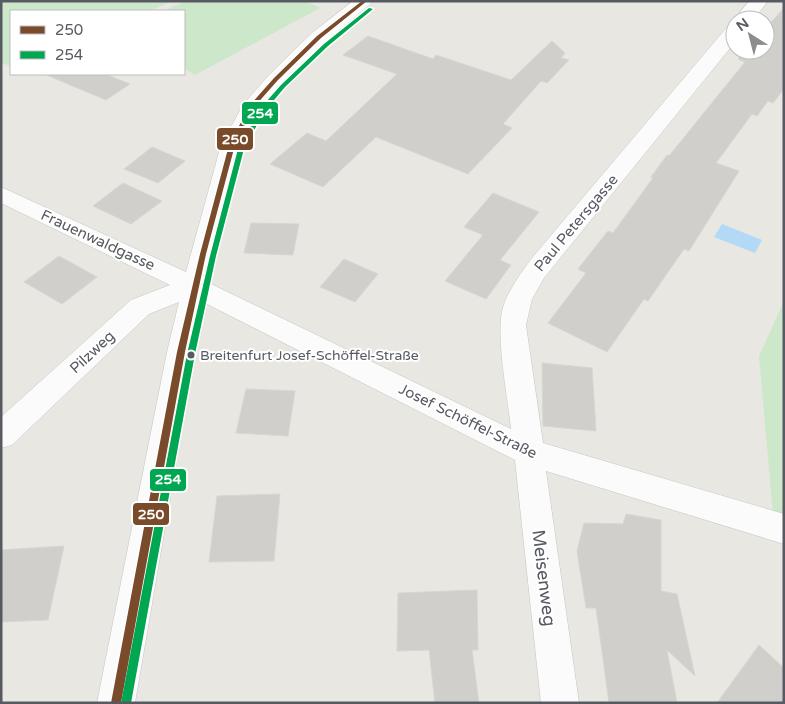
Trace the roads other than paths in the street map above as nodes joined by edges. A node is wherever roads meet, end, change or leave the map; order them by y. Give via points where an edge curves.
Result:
1 (365, 1) edge
2 (725, 42) edge
3 (1, 194) edge
4 (195, 286) junction
5 (1, 436) edge
6 (528, 452) junction
7 (784, 529) edge
8 (116, 703) edge
9 (560, 703) edge

1 - 4 street via 319,37 253,105 232,144
2 - 6 street, Paul Petersgasse via 523,288 513,325
3 - 4 street, Frauenwaldgasse
4 - 5 street, Pilzweg via 140,307
4 - 6 street, Josef Schöffel-Straße
4 - 8 street
6 - 7 street, Josef Schöffel-Straße
6 - 9 street, Meisenweg

